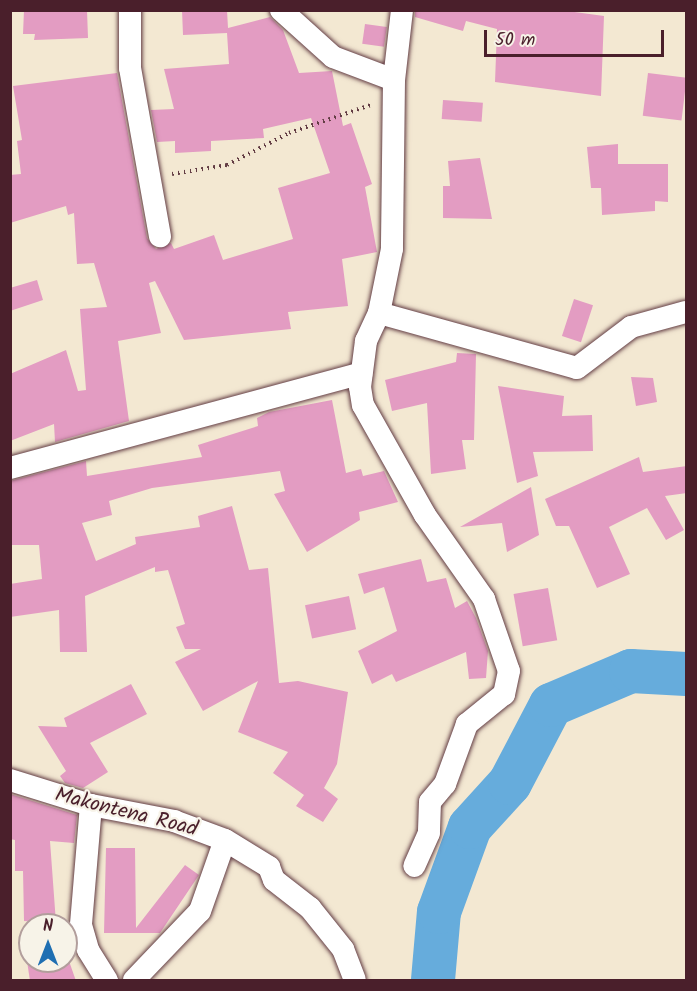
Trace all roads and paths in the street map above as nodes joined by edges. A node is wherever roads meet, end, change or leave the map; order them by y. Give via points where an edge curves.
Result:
1 (130, 10) edge
2 (281, 10) edge
3 (402, 10) edge
4 (394, 89) junction
5 (149, 176) junction
6 (160, 236) dead end
7 (687, 312) edge
8 (379, 313) junction
9 (361, 373) junction
10 (10, 468) edge
11 (10, 780) edge
12 (91, 806) junction
13 (225, 840) junction
14 (414, 866) dead end
15 (107, 981) edge
16 (134, 981) edge
17 (355, 981) edge

1 - 5 street via 130,68
2 - 4 street via 333,57
3 - 4 street
4 - 5 path via 289,133 227,165
4 - 8 street via 396,200
5 - 6 street
7 - 8 street via 631,327 577,368
8 - 9 street
9 - 10 street via 172,428
9 - 14 street via 363,405 436,533 484,600 509,671 504,694 467,724 445,784 430,802 429,833
11 - 12 street, Makontena Road
12 - 13 street, Makontena Road via 174,821
12 - 15 street via 81,925 88,950
13 - 16 street via 200,911
13 - 17 street, Makontena Road via 269,867 274,880 310,908 343,950

